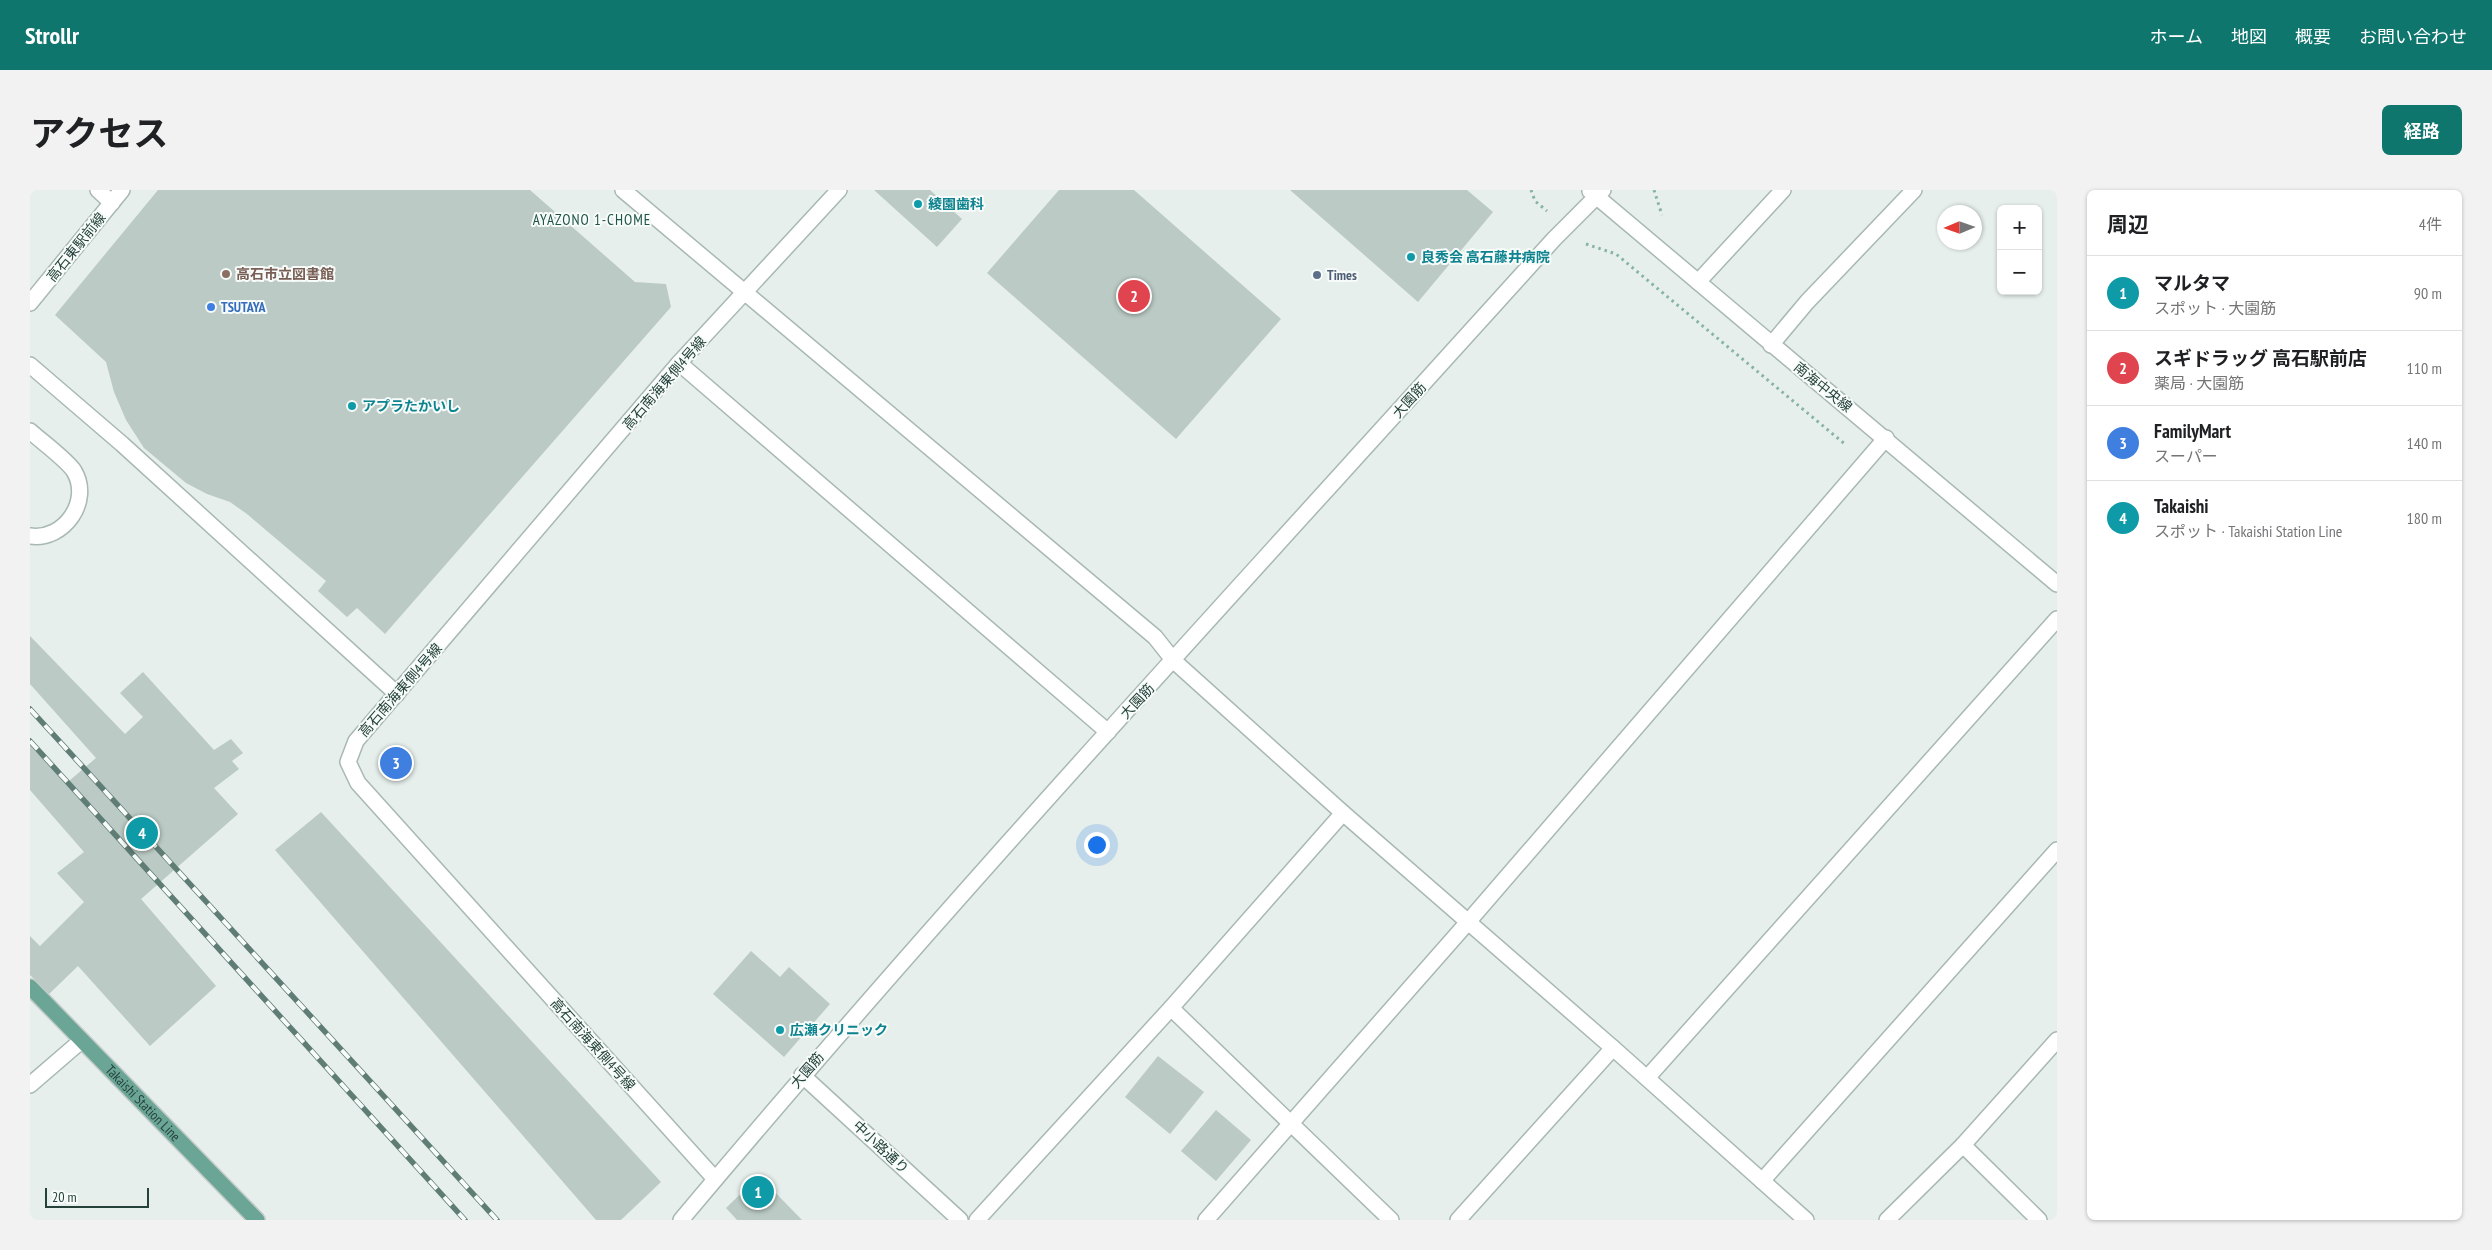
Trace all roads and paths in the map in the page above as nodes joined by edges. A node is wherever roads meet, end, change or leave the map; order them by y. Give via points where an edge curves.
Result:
1 (98, 190) edge
2 (122, 190) edge
3 (622, 190) edge
4 (839, 190) edge
5 (1531, 190) edge
6 (1783, 190) edge
7 (1914, 190) edge
8 (1596, 192) edge
9 (112, 203) junction
10 (1566, 228) junction
11 (1698, 282) junction
12 (745, 292) junction
13 (32, 302) edge
14 (1771, 345) junction
15 (679, 363) junction
16 (30, 366) edge
17 (30, 431) edge
18 (1886, 438) junction
19 (1866, 462) junction
20 (30, 536) edge
21 (2057, 584) edge
22 (2057, 619) edge
23 (1174, 661) junction
24 (397, 694) junction
25 (1108, 732) junction
26 (1343, 813) junction
27 (2057, 850) edge
28 (1468, 922) junction
29 (30, 987) edge
30 (1171, 1008) junction
31 (81, 1041) junction
32 (2055, 1045) edge
33 (1613, 1048) junction
34 (802, 1075) junction
35 (1648, 1078) junction
36 (30, 1084) edge
37 (1291, 1123) junction
38 (1963, 1145) junction
39 (715, 1179) junction
40 (1762, 1181) junction
41 (257, 1220) edge
42 (681, 1220) edge
43 (960, 1220) edge
44 (977, 1220) edge
45 (1206, 1220) edge
46 (1391, 1220) edge
47 (1458, 1220) edge
48 (1806, 1220) edge
49 (1887, 1220) edge
50 (2039, 1220) edge

1 - 9 street
2 - 9 street, 高石東駅前線
3 - 12 street
4 - 12 street, 高石南海東側4号線
5 - 10 path via 1535,201
6 - 11 street
7 - 14 street
8 - 10 street, 大園筋
8 - 11 street, 南海中央線
9 - 13 street, 高石東駅前線
10 - 19 path via 1587,246 1616,254
10 - 23 street, 大園筋
11 - 14 street, 南海中央線
12 - 15 street, 高石南海東側4号線
12 - 23 street via 1155,637
14 - 18 street, 南海中央線
15 - 24 street, 高石南海東側4号線
15 - 25 street
16 - 24 street via 122,444
17 - 20 street via 73,470 80,488 78,508 60,530 44,537
18 - 19 street
18 - 21 street, 南海中央線
19 - 28 street
22 - 35 street
23 - 25 street, 大園筋
23 - 26 street
24 - 39 street, 高石南海東側4号線 via 356,741 348,762 358,783
25 - 34 street, 大園筋
26 - 28 street
26 - 30 street
27 - 40 street
28 - 33 street
28 - 37 street
29 - 31 main road, Takaishi Station Line
30 - 37 street
30 - 44 street
31 - 36 street
31 - 41 main road, Takaishi Station Line
32 - 38 street
33 - 35 street
33 - 47 street
34 - 39 street, 大園筋
34 - 43 street, 中小路通り
35 - 40 street
37 - 45 street
37 - 46 street
38 - 49 street
38 - 50 street
39 - 42 street, 大園筋
40 - 48 street

